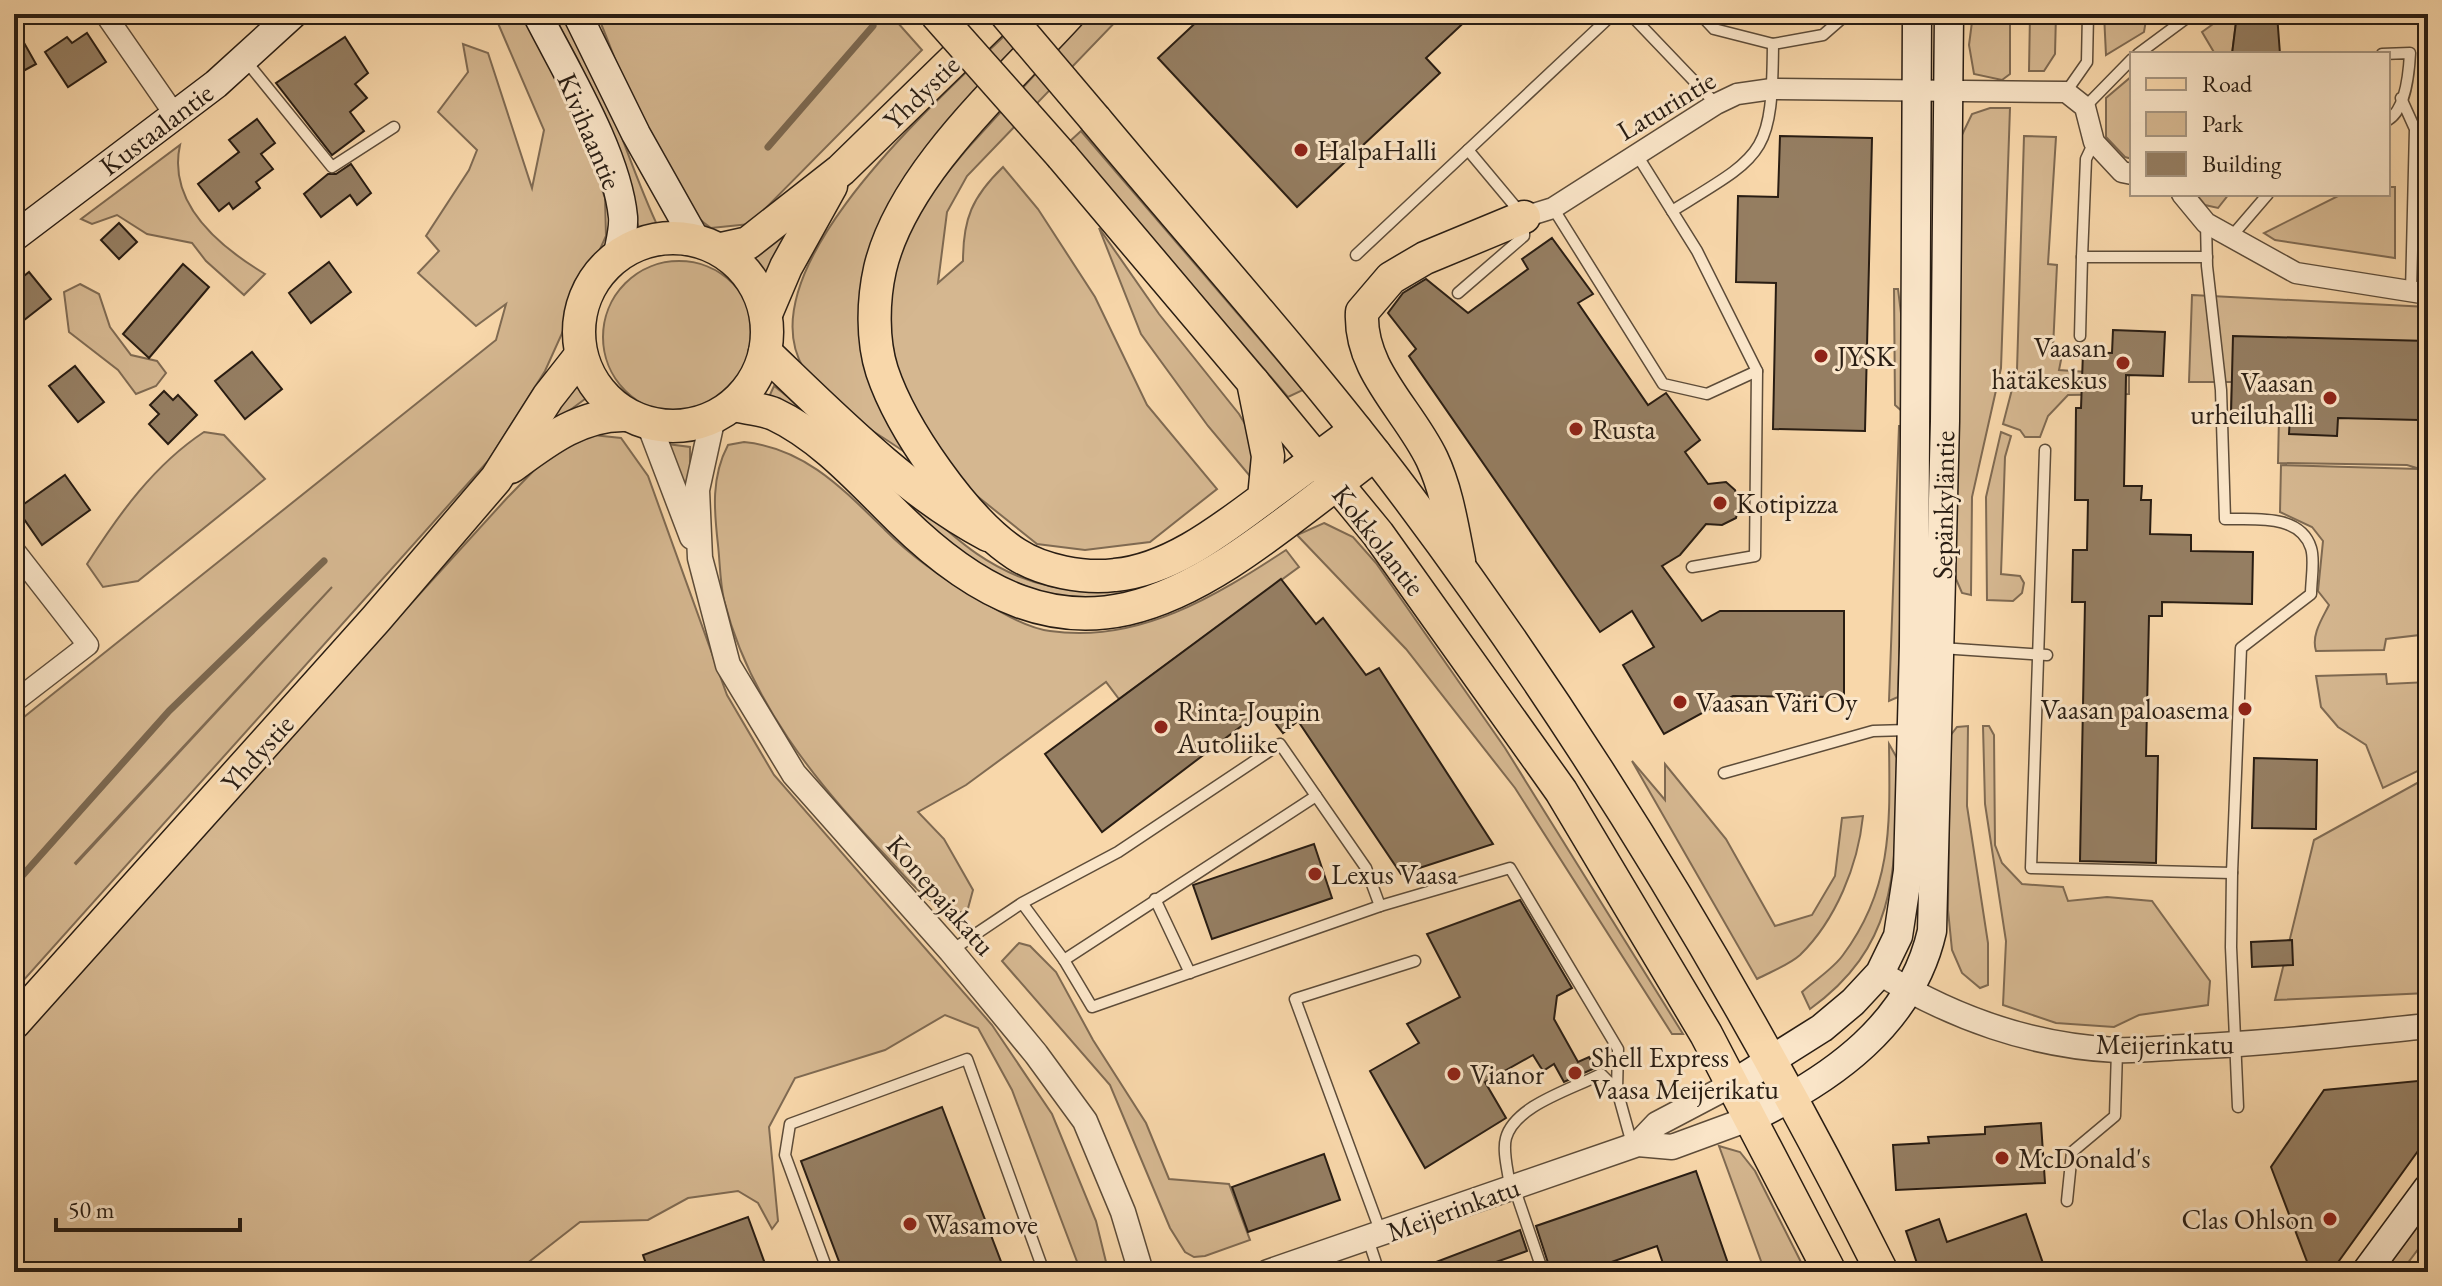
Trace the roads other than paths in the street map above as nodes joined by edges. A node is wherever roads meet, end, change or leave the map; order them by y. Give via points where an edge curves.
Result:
1 (105, 14) edge
2 (293, 14) edge
3 (537, 14) edge
4 (577, 14) edge
5 (936, 14) edge
6 (1003, 14) edge
7 (1069, 14) edge
8 (1613, 14) edge
9 (1630, 14) edge
10 (1700, 14) edge
11 (1847, 14) edge
12 (1917, 14) edge
13 (1949, 14) edge
14 (2088, 14) edge
15 (2192, 14) edge
16 (1773, 44) junction
17 (2141, 52) edge
18 (2390, 54) edge
19 (245, 60) junction
20 (2130, 61) edge
21 (1772, 89) junction
22 (1915, 92) junction
23 (2066, 92) junction
24 (1947, 93) junction
25 (2401, 98) junction
26 (1716, 104) junction
27 (2085, 107) junction
28 (175, 115) junction
29 (2390, 119) edge
30 (394, 127) dead end
31 (2094, 142) junction
32 (1468, 150) junction
33 (1637, 155) junction
34 (841, 170) junction
35 (2130, 174) edge
36 (2184, 196) edge
37 (2266, 196) edge
38 (1672, 211) junction
39 (1538, 212) junction
40 (2206, 223) junction
41 (14, 237) edge
42 (2231, 237) junction
43 (708, 244) junction
44 (618, 254) junction
45 (1356, 255) dead end
46 (2082, 257) junction
47 (2207, 257) junction
48 (1458, 293) dead end
49 (2420, 293) edge
50 (766, 314) junction
51 (2080, 336) dead end
52 (765, 352) junction
53 (581, 355) junction
54 (1757, 371) junction
55 (1253, 382) junction
56 (723, 411) junction
57 (638, 419) junction
58 (1365, 442) junction
59 (2045, 450) dead end
60 (1316, 459) junction
61 (496, 479) junction
62 (1336, 484) junction
63 (1264, 498) junction
64 (995, 538) junction
65 (14, 550) edge
66 (700, 558) junction
67 (1692, 567) dead end
68 (1461, 572) junction
69 (1927, 647) junction
70 (2042, 655) junction
71 (14, 702) edge
72 (1925, 728) junction
73 (1724, 773) dead end
74 (1316, 796) junction
75 (2232, 873) junction
76 (1155, 899) junction
77 (1022, 903) junction
78 (1380, 906) junction
79 (951, 951) junction
80 (1064, 960) junction
81 (1415, 961) dead end
82 (1190, 973) junction
83 (1880, 973) junction
84 (1911, 992) junction
85 (14, 1023) edge
86 (2428, 1026) edge
87 (2237, 1045) junction
88 (2116, 1050) junction
89 (1772, 1061) junction
90 (1733, 1084) junction
91 (1617, 1090) junction
92 (1792, 1098) junction
93 (2238, 1107) dead end
94 (1751, 1118) junction
95 (1635, 1145) junction
96 (1512, 1188) junction
97 (2428, 1188) edge
98 (2067, 1201) dead end
99 (1375, 1237) junction
100 (828, 1272) edge
101 (1044, 1272) edge
102 (1141, 1272) edge
103 (1268, 1272) edge
104 (1379, 1272) edge
105 (1543, 1272) edge
106 (1830, 1272) edge
107 (1882, 1272) edge
108 (2366, 1272) edge

1 - 28 street
2 - 19 main road, Kustaalantie
3 - 44 main road, Kivihaantie via 587,110 613,177 623,219
4 - 43 main road, Kivihaantie via 636,134
5 - 55 main road, Kokkolantie, bridge
6 - 34 main road, Yhdystie
6 - 58 main road, Kokkolantie, bridge
7 - 64 main road via 934,162 896,222 880,269 875,313 881,368 900,416 942,480
8 - 32 lane
9 - 26 lane
10 - 16 lane via 1714,29
11 - 16 lane via 1823,35
12 - 22 main road, Sepänkyläntie
13 - 24 main road, Sepänkyläntie
14 - 23 lane via 2087,62
15 - 17 lane
16 - 21 lane
18 - 25 lane via 2410,53
19 - 28 main road, Kustaalantie
19 - 30 lane via 332,167
20 - 27 lane
21 - 22 street, Laturintie
21 - 26 street, Laturintie via 1737,94
21 - 38 lane via 1771,113 1756,151 1740,169
22 - 24 street, Laturintie
22 - 69 main road, Sepänkyläntie
23 - 24 street, Laturintie
23 - 27 street
24 - 69 main road, Sepänkyläntie
25 - 29 lane
25 - 49 lane via 2415,129
26 - 33 street, Laturintie
27 - 31 street
28 - 41 main road, Kustaalantie
31 - 35 street via 2122,172
31 - 46 lane via 2086,159
32 - 39 lane
32 - 45 lane
33 - 38 lane
33 - 39 street, Laturintie
34 - 43 main road, Yhdystie via 748,243
34 - 50 main road, Yhdystie
36 - 40 street
37 - 42 lane
38 - 54 lane
39 - 48 lane via 1524,236
39 - 54 lane via 1663,384 1707,394
39 - 68 main road via 1425,258 1391,278 1362,312 1366,354 1432,459 1447,499
40 - 42 street
40 - 47 lane
42 - 49 street via 2296,273
43 - 44 main road via 668,237
43 - 50 main road via 753,281
44 - 53 main road via 602,269 585,299 578,332
46 - 47 lane
46 - 51 lane
47 - 75 lane via 2221,390 2225,519 2278,520 2295,528 2311,547 2311,594 2241,648
50 - 52 main road
52 - 56 main road via 754,381
52 - 64 main road via 831,415 953,516
53 - 57 main road via 598,390
53 - 61 main road, Yhdystie
54 - 67 lane via 1755,556
55 - 60 main road, Kokkolantie
55 - 63 main road via 1268,456
56 - 57 main road via 693,424
56 - 62 main road via 773,413 809,435 965,575 1043,610 1096,614 1165,599 1192,587
56 - 66 street, Konepajakatu via 697,490
57 - 61 main road, Yhdystie via 607,414 572,426
57 - 66 street, Konepajakatu
58 - 60 main road
58 - 62 main road
58 - 68 main road, Kokkolantie
59 - 70 lane
60 - 62 main road, Kokkolantie
60 - 63 main road
61 - 85 main road, Yhdystie
62 - 90 main road, Kokkolantie via 1443,623 1561,791
63 - 64 main road via 1168,560 1115,575 1037,564
65 - 71 street via 88,645
66 - 79 street, Konepajakatu via 728,665 794,774
68 - 89 main road, Kokkolantie via 1613,793
69 - 70 lane
69 - 72 main road, Sepänkyläntie
70 - 75 lane via 2031,868
72 - 73 lane via 1873,731
72 - 83 main road, Sepänkyläntie via 1898,936
72 - 84 main road, Sepänkyläntie via 1932,931
74 - 76 lane
74 - 77 lane via 1280,744 1118,852
74 - 78 lane via 1366,868
75 - 87 lane
76 - 80 lane
76 - 82 lane
77 - 79 lane
77 - 80 lane
78 - 82 lane
78 - 91 lane via 1510,868 1618,1049
79 - 102 street, Konepajakatu via 1085,1121
80 - 82 lane via 1092,1007
81 - 99 lane via 1295,999
83 - 84 street, Meijerinkatu
83 - 89 main road, Meijerinkatu via 1822,1028
84 - 88 street, Meijerinkatu via 1989,1026
84 - 92 main road, Meijerinkatu via 1855,1054
86 - 87 street, Meijerinkatu
87 - 88 street, Meijerinkatu
87 - 93 lane
88 - 98 lane via 2115,1116 2072,1152
89 - 90 main road, Meijerinkatu
89 - 92 main road, Kokkolantie
90 - 94 main road, Kokkolantie
90 - 95 street, Meijerinkatu via 1657,1124
91 - 95 lane
91 - 96 lane via 1601,1074 1549,1096 1522,1115 1506,1138
92 - 94 main road, Meijerinkatu
92 - 107 main road
94 - 95 street, Meijerinkatu via 1672,1147
94 - 106 main road
95 - 96 street, Meijerinkatu
96 - 99 street, Meijerinkatu
96 - 105 lane
97 - 108 main road
99 - 103 street, Meijerinkatu
99 - 104 lane
100 - 101 lane via 785,1155 790,1124 967,1059

